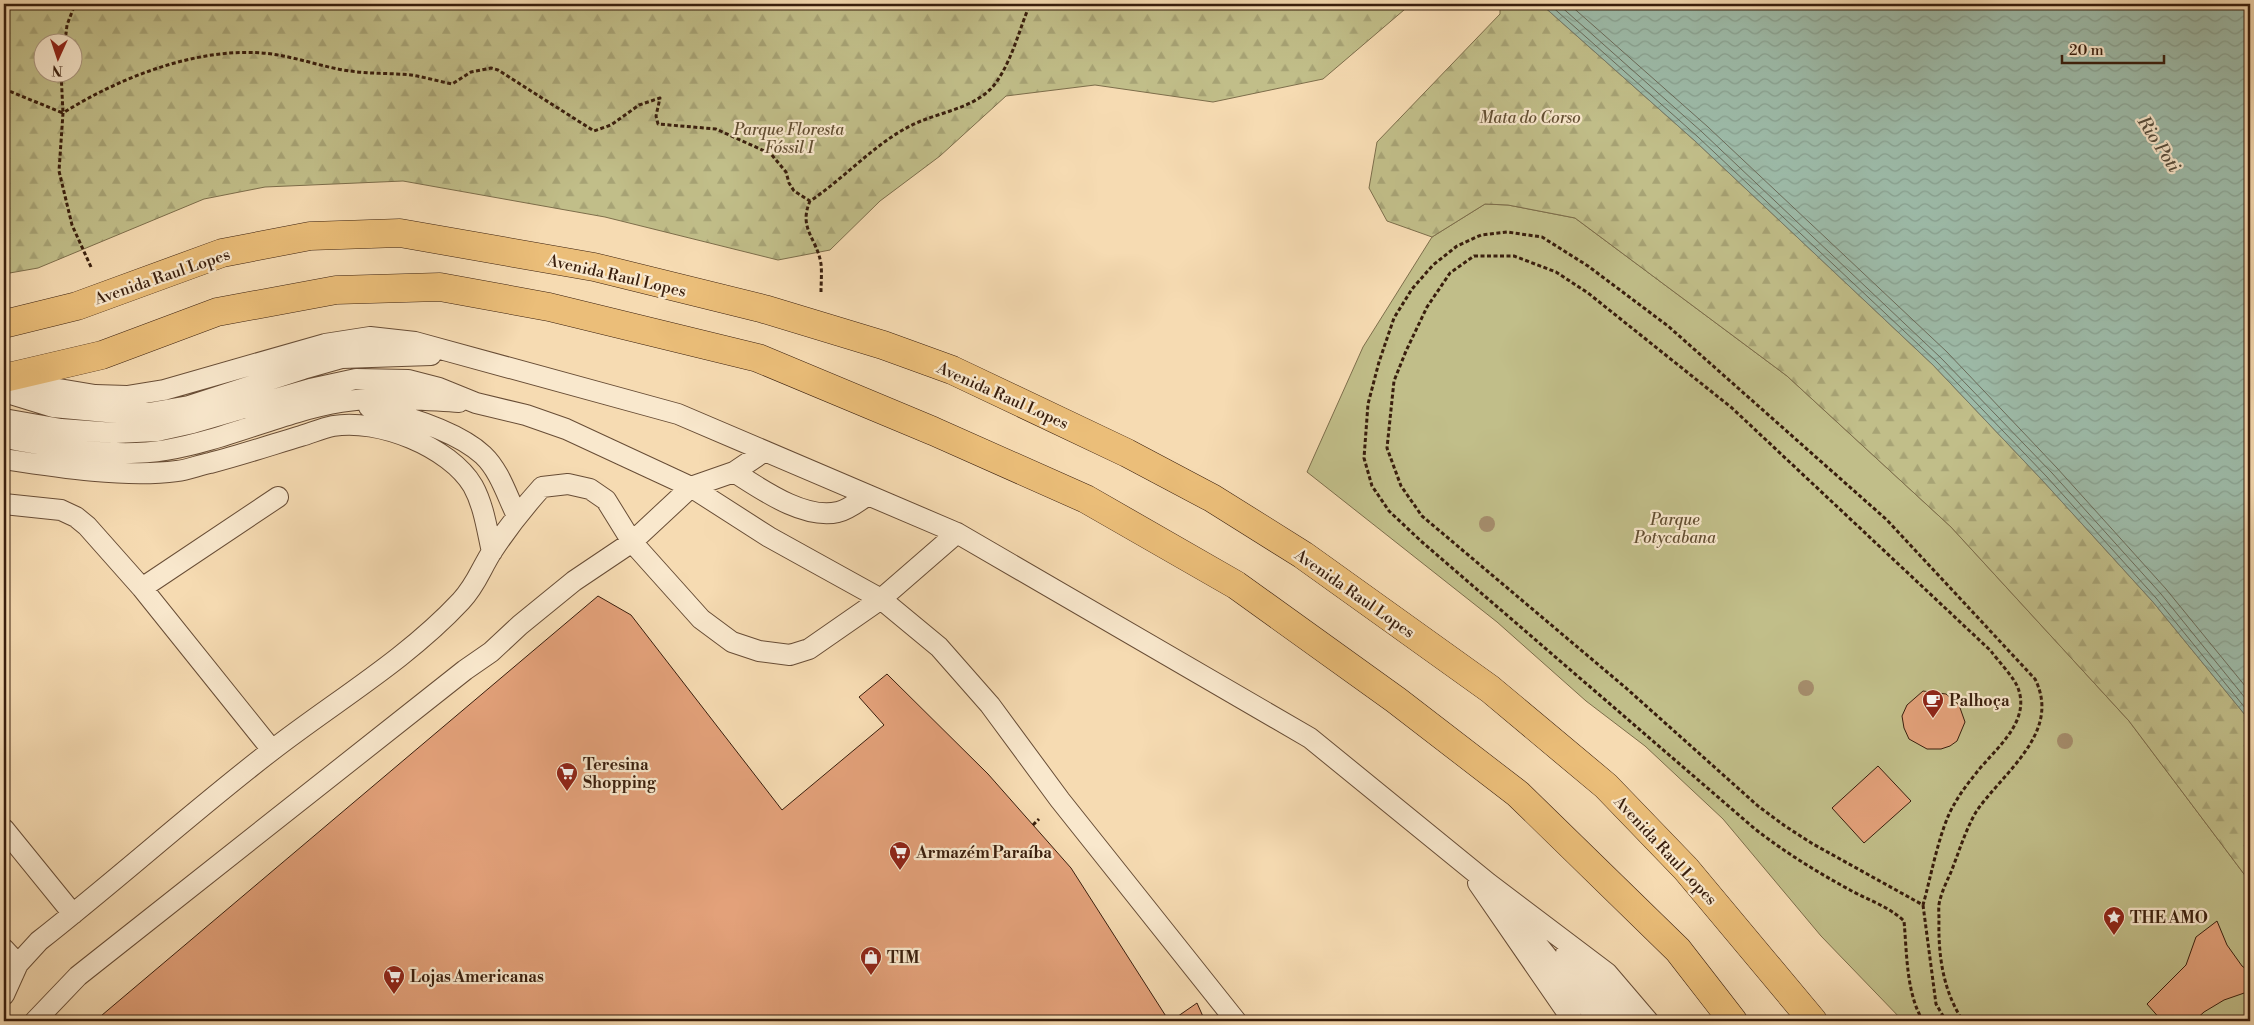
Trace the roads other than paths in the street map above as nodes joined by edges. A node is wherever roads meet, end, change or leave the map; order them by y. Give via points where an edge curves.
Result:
1 (4, 324) edge
2 (6, 383) edge
3 (342, 401) junction
4 (476, 403) junction
5 (4, 419) edge
6 (4, 438) edge
7 (765, 451) junction
8 (4, 459) edge
9 (734, 472) junction
10 (691, 487) junction
11 (868, 495) junction
12 (278, 497) dead end
13 (4, 504) edge
14 (517, 516) junction
15 (957, 533) junction
16 (632, 542) junction
17 (492, 552) junction
18 (142, 588) junction
19 (881, 598) junction
20 (272, 750) junction
21 (4, 829) edge
22 (1467, 866) junction
23 (1488, 884) junction
24 (73, 914) junction
25 (1543, 927) junction
26 (4, 949) edge
27 (11, 969) edge
28 (4, 995) edge
29 (35, 1021) edge
30 (1236, 1021) edge
31 (1573, 1021) edge
32 (1599, 1021) edge
33 (1624, 1021) edge
34 (1648, 1021) edge
35 (1733, 1021) edge
36 (1813, 1021) edge

1 - 36 main road, Avenida Raul Lopes via 77,306 222,253 310,236 400,233 594,267 764,309 952,370 1028,404 1212,498 1303,555 1490,690 1606,786 1686,870
2 - 7 lane via 127,396 172,388 325,344 370,338 415,342 678,414
2 - 35 main road via 102,355 217,312 336,290 440,287 549,307 758,358 933,430 1086,499 1236,585 1396,700 1518,794 1678,950
3 - 4 lane via 400,399
3 - 6 lane via 278,417 206,442 164,450 113,452 52,447
3 - 14 lane via 399,414 483,455 496,471
4 - 5 lane via 408,380 365,378 310,389 193,424 157,431 115,433 61,429
4 - 10 lane via 566,429
7 - 9 lane
7 - 11 lane
8 - 17 lane via 87,469 145,473 178,471 334,426 398,432 455,464 473,486
9 - 10 lane
9 - 11 lane via 772,496 821,514 839,512
10 - 16 lane
10 - 19 lane
11 - 15 lane
12 - 18 lane
13 - 18 lane via 61,510 76,517
14 - 16 lane via 542,487 568,484 590,489 606,500
14 - 17 lane
15 - 19 lane
15 - 22 lane via 1310,738
16 - 19 lane via 701,619 732,642 759,651 790,654 808,649
16 - 29 lane via 574,581 492,652 78,976
17 - 20 lane via 478,580 432,630 339,703
18 - 20 lane
19 - 30 lane via 940,647 990,705 1060,800
20 - 24 lane
21 - 24 lane
22 - 23 lane
22 - 31 lane
23 - 25 lane
23 - 32 lane
24 - 27 lane
25 - 33 lane
25 - 34 lane via 1607,973
26 - 27 lane
27 - 28 lane

